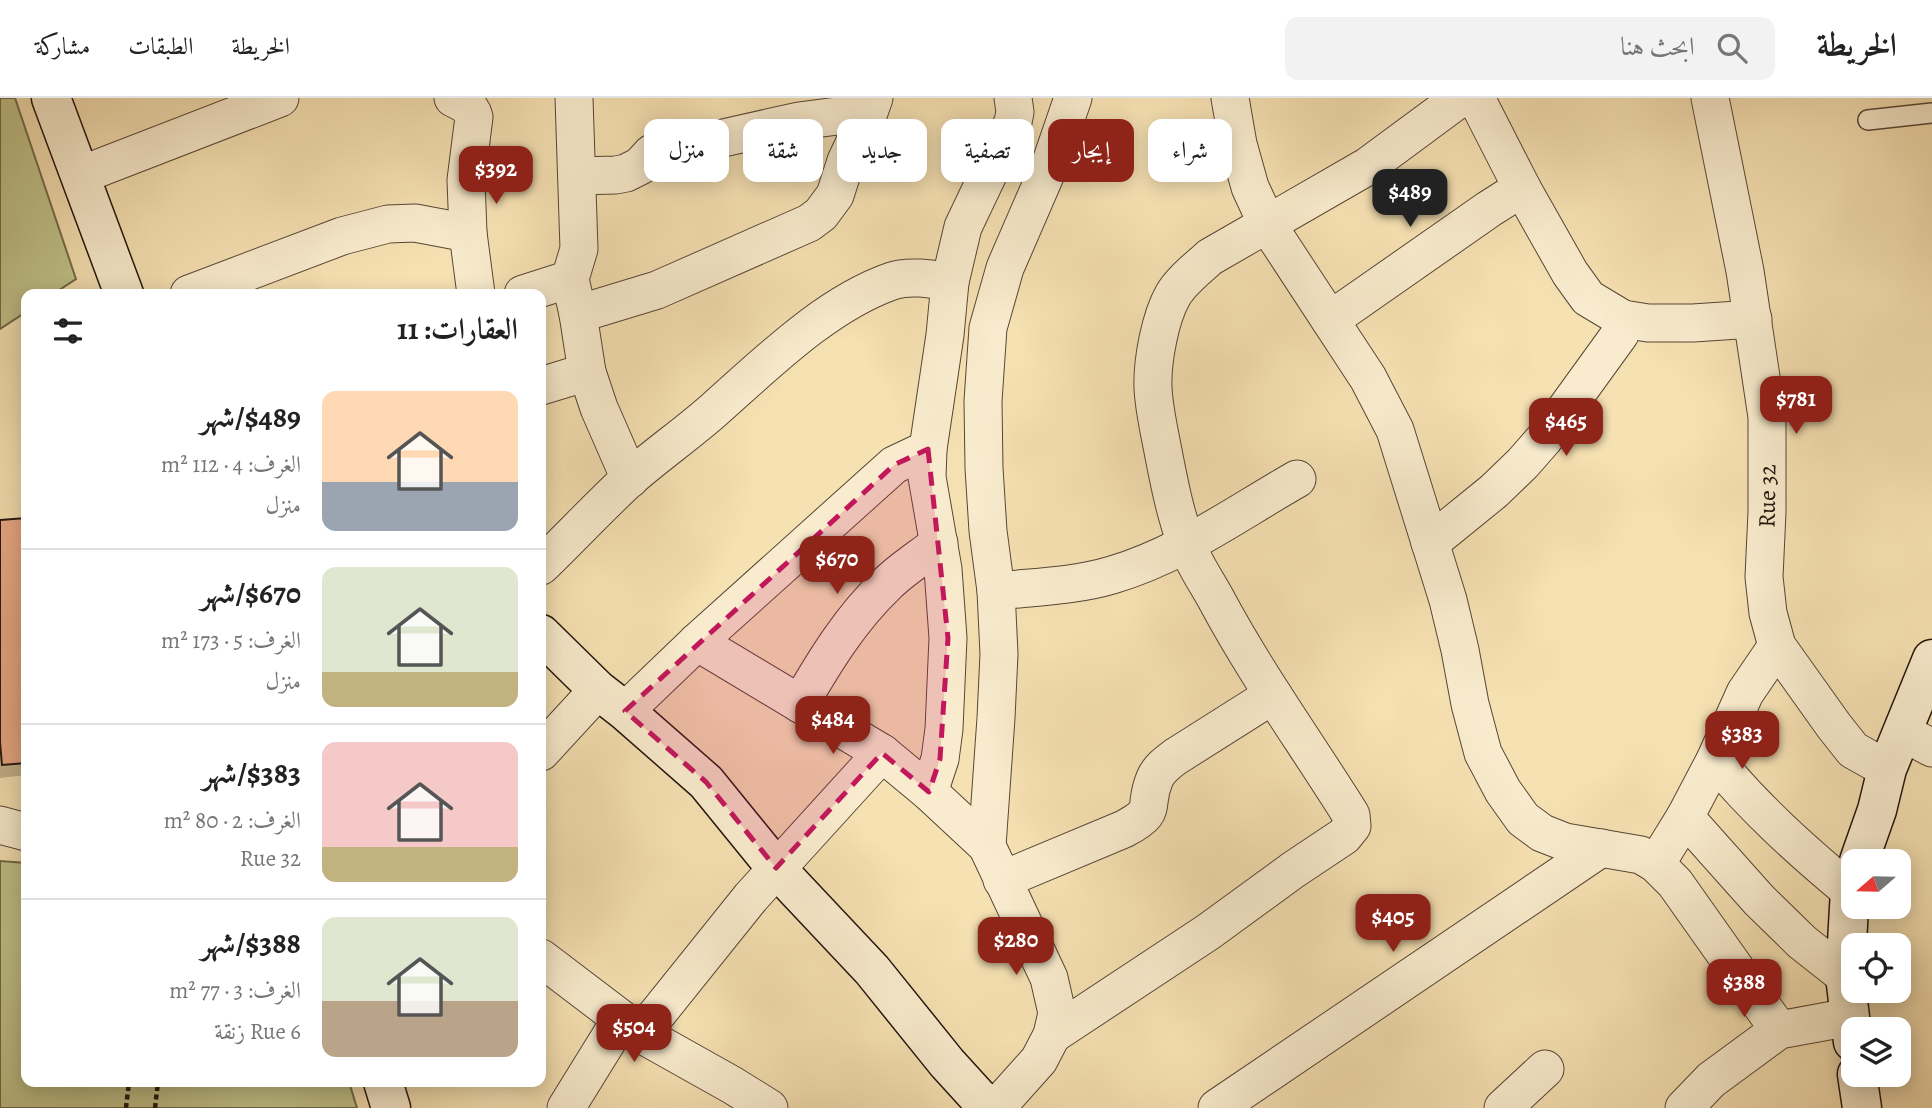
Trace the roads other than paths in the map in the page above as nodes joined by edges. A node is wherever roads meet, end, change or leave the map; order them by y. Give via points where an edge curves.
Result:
1 (51, 98) edge
2 (280, 98) edge
3 (453, 98) edge
4 (574, 98) edge
5 (1013, 98) edge
6 (1073, 98) edge
7 (1230, 98) edge
8 (1460, 98) edge
9 (1476, 98) edge
10 (1710, 98) edge
11 (872, 105) edge
12 (1932, 113) edge
13 (1868, 120) dead end
14 (81, 175) junction
15 (577, 176) junction
16 (1522, 188) junction
17 (1267, 224) junction
18 (468, 233) junction
19 (950, 282) junction
20 (122, 289) edge
21 (202, 289) edge
22 (475, 289) edge
23 (546, 295) edge
24 (574, 297) junction
25 (1623, 319) junction
26 (1753, 319) junction
27 (1330, 320) junction
28 (587, 372) junction
29 (546, 384) edge
30 (928, 449) junction
31 (630, 479) junction
32 (1297, 479) dead end
33 (939, 543) junction
34 (1430, 543) junction
35 (1186, 545) junction
36 (546, 561) edge
37 (996, 591) junction
38 (546, 639) edge
39 (696, 642) junction
40 (1777, 646) junction
41 (1932, 659) edge
42 (1273, 695) junction
43 (611, 701) junction
44 (800, 704) junction
45 (1917, 740) edge
46 (546, 748) edge
47 (882, 753) junction
48 (1715, 760) junction
49 (1887, 769) junction
50 (929, 792) junction
51 (1685, 817) junction
52 (0, 825) edge
53 (21, 831) edge
54 (987, 846) junction
55 (1601, 848) junction
56 (1864, 849) edge
57 (1656, 864) junction
58 (776, 868) junction
59 (1841, 871) edge
60 (1002, 880) junction
61 (546, 962) edge
62 (1841, 973) edge
63 (631, 1027) junction
64 (1841, 1029) edge
65 (1779, 1030) junction
66 (1052, 1035) junction
67 (1545, 1069) dead end
68 (385, 1087) edge
69 (1859, 1087) edge
70 (1714, 1094) edge
71 (983, 1105) edge
72 (391, 1108) edge
73 (565, 1108) edge
74 (769, 1108) edge
75 (1217, 1108) edge
76 (1503, 1108) edge
77 (1684, 1108) edge
78 (1861, 1108) edge

1 - 14 street
2 - 14 street
3 - 18 street via 469,106 474,117 466,180
4 - 15 street
5 - 19 street via 1013,122 963,227
6 - 37 street via 1005,268 988,328 984,468
7 - 17 street via 1250,187
8 - 17 street via 1368,166
9 - 16 street
10 - 26 street, Rue 32
11 - 15 street via 664,148 626,173
11 - 24 street via 835,195 809,223 657,290
12 - 13 lane
14 - 20 street
15 - 24 street via 579,249
16 - 25 street via 1588,298
16 - 27 street
17 - 27 street
17 - 35 street via 1194,271 1165,314 1153,387 1171,494
18 - 21 street via 415,223 388,224 342,236
18 - 22 street
19 - 30 street
19 - 31 street via 895,280 837,307
23 - 24 street
24 - 28 street
25 - 26 street via 1693,323
25 - 34 street via 1620,334 1544,439 1494,491
26 - 40 street, Rue 32 via 1768,417 1764,577
27 - 34 street via 1395,430
28 - 29 street
28 - 31 street
30 - 33 street via 927,477
30 - 39 street via 894,465
31 - 36 street
32 - 35 street
33 - 44 street via 869,602
33 - 50 street via 948,638 946,689 940,759
34 - 55 street via 1448,600 1483,753 1503,791 1523,819 1542,833
35 - 37 street via 1112,575
35 - 42 street
37 - 54 street via 998,667
38 - 43 street
39 - 43 street
39 - 44 street
40 - 48 street via 1745,693
40 - 49 street, Rue 32 via 1853,750
41 - 45 street
42 - 60 street via 1161,768 1147,813 1140,820
42 - 66 street via 1345,806 1352,826 1208,932
43 - 46 street
43 - 58 street via 706,782
44 - 47 street
45 - 49 street
47 - 50 street
47 - 58 street
48 - 51 street
48 - 59 street via 1803,852
49 - 56 street
50 - 54 street
51 - 57 street
51 - 62 street via 1802,942
52 - 53 street
54 - 60 street
55 - 57 street via 1641,855
55 - 75 street
57 - 65 street via 1683,894
58 - 63 street via 675,990
58 - 71 street via 872,970
60 - 66 street via 1049,978 1057,1013
61 - 63 street
63 - 73 street
63 - 74 street
64 - 65 street
65 - 70 street
66 - 71 street via 1039,1060
67 - 76 street
68 - 72 street
69 - 78 street
70 - 77 street

